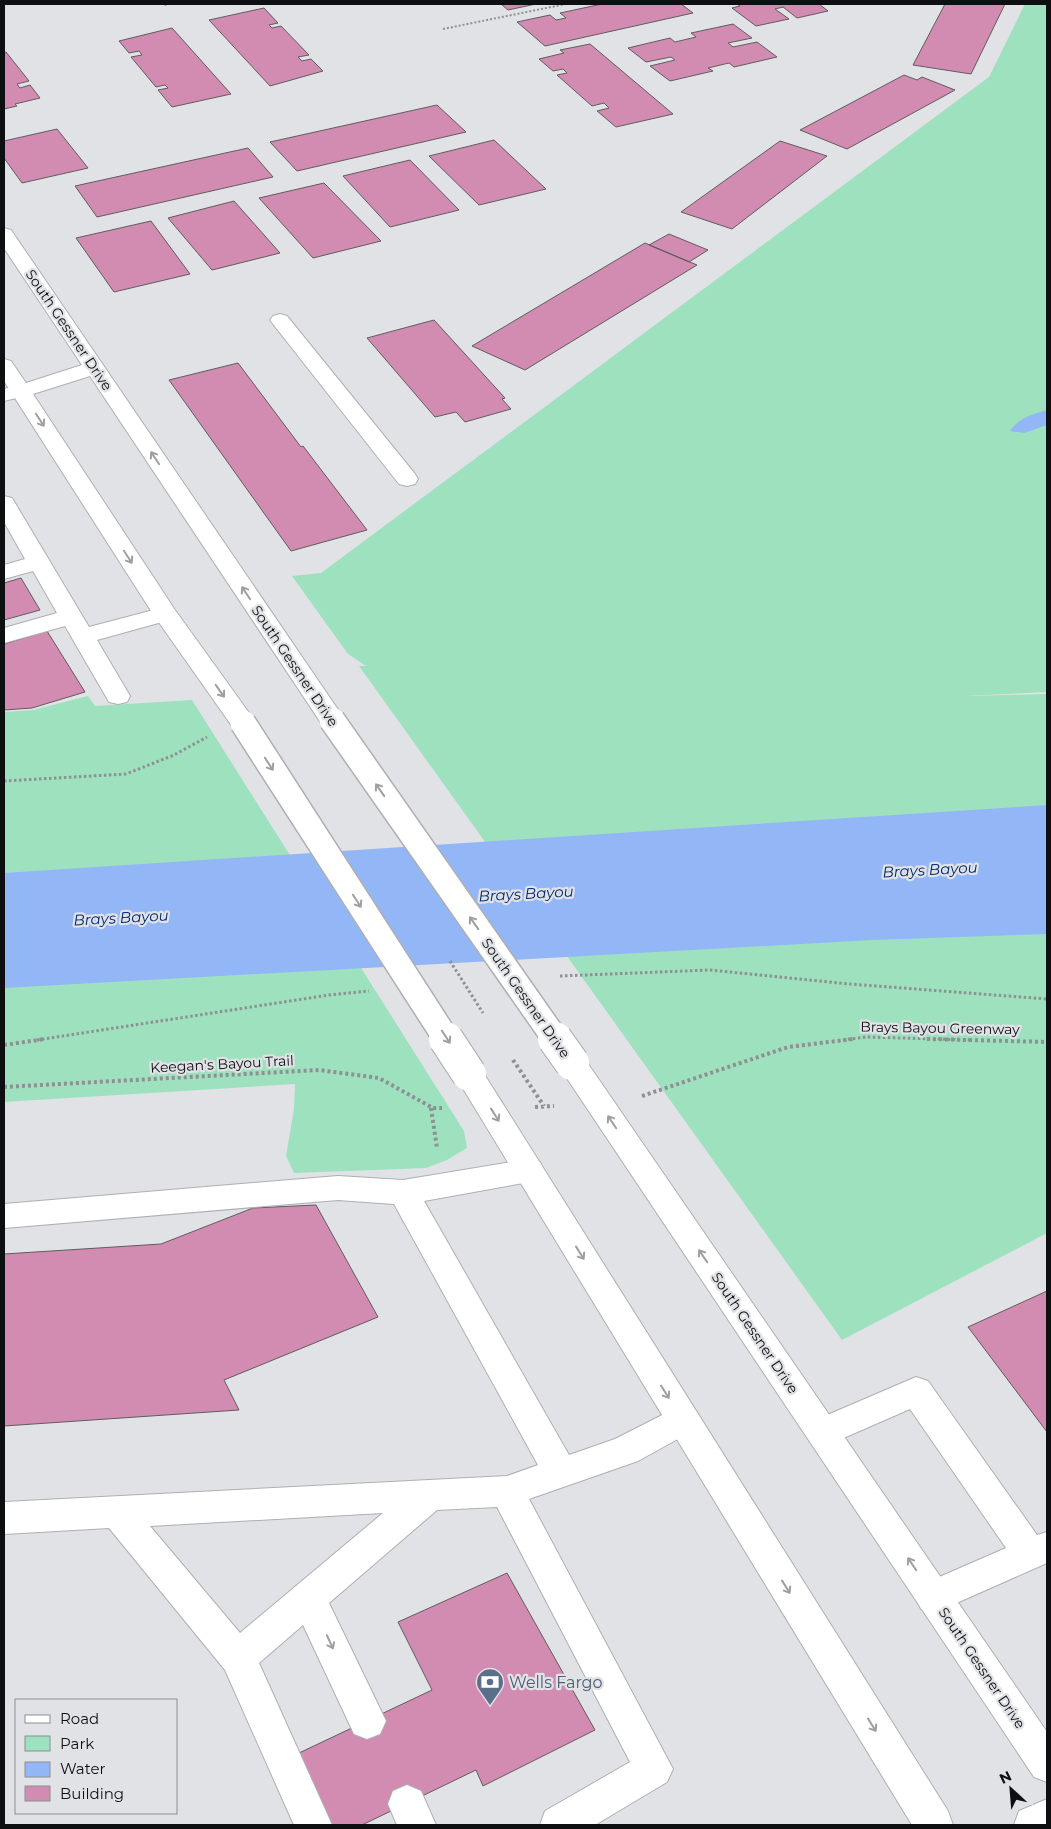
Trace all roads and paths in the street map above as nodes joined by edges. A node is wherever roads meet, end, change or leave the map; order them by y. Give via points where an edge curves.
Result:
1 (566, 4) edge
2 (443, 29) dead end
3 (4, 234) edge
4 (280, 320) dead end
5 (4, 364) edge
6 (95, 368) junction
7 (12, 393) edge
8 (406, 479) dead end
9 (7, 516) edge
10 (39, 562) junction
11 (4, 572) edge
12 (165, 614) junction
13 (77, 627) junction
14 (4, 636) edge
15 (118, 696) dead end
16 (208, 736) dead end
17 (4, 781) edge
18 (1047, 1042) edge
19 (513, 1060) dead end
20 (4, 1087) edge
21 (632, 1099) dead end
22 (544, 1106) dead end
23 (433, 1108) dead end
24 (529, 1170) junction
25 (403, 1192) junction
26 (4, 1216) edge
27 (682, 1420) junction
28 (823, 1432) junction
29 (561, 1472) junction
30 (507, 1491) junction
31 (430, 1495) junction
32 (117, 1512) junction
33 (4, 1518) edge
34 (1039, 1550) edge
35 (934, 1597) junction
36 (309, 1598) junction
37 (238, 1658) junction
38 (367, 1721) dead end
39 (1047, 1764) edge
40 (1047, 1818) edge
41 (313, 1825) edge
42 (559, 1825) edge
43 (934, 1825) edge
44 (1033, 1825) edge

1 - 2 path
3 - 6 main road, South Gessner Drive
4 - 8 main road
5 - 7 main road
6 - 7 main road
28 -> 6 main road, South Gessner Drive, bridge via 572,1063 332,720
7 -> 12 main road
9 - 10 main road
10 - 11 main road
10 - 13 main road
12 - 13 main road
12 -> 24 main road, bridge via 243,723
13 - 14 main road
13 - 15 main road
16 - 17 path via 174,755 126,774
18 - 21 path, Brays Bayou Greenway via 866,1037 788,1047
19 - 22 path
20 - 23 path, Keegan's Bayou Trail via 319,1070 379,1078
24 - 25 main road
24 -> 27 main road
25 - 26 main road via 338,1188
25 - 29 main road
27 - 29 main road via 626,1450
27 -> 43 main road
28 - 34 main road via 916,1391
35 -> 28 main road, South Gessner Drive
29 - 30 main road
30 - 31 main road
30 - 42 main road via 654,1769
31 - 32 main road
31 - 36 main road
32 - 33 main road
32 - 37 main road
34 - 35 main road
35 - 39 main road, South Gessner Drive
36 - 37 main road
36 -> 38 main road
37 - 41 main road
40 - 44 main road

